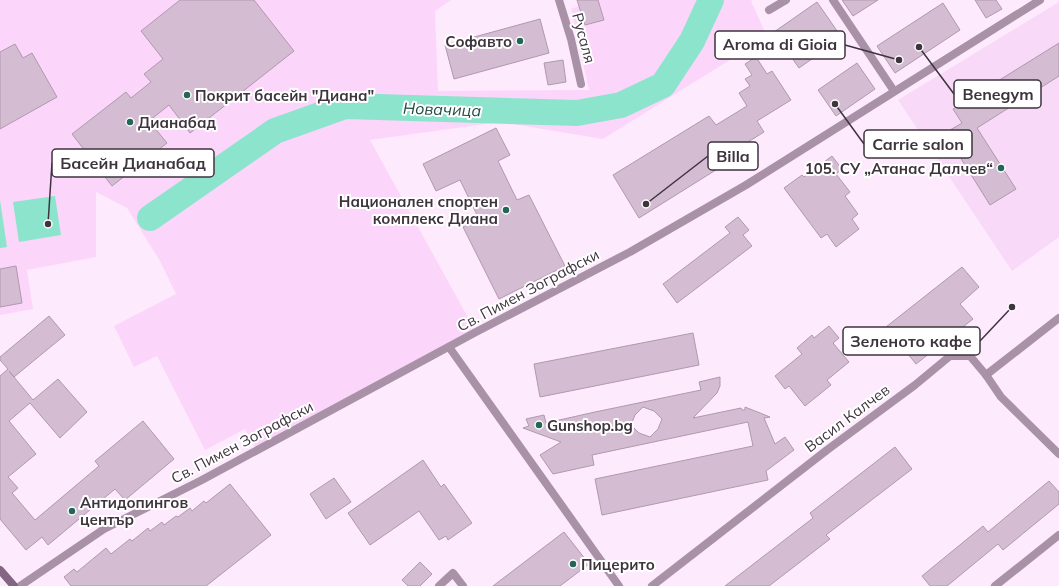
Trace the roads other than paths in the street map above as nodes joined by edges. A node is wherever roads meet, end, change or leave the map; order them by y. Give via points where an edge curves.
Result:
1 (558, 0) edge
2 (786, 0) edge
3 (833, 0) edge
4 (1040, 0) edge
5 (769, 10) dead end
6 (581, 84) dead end
7 (894, 91) junction
8 (1059, 318) edge
9 (449, 347) junction
10 (986, 375) junction
11 (1059, 454) edge
12 (1059, 534) edge
13 (0, 570) edge
14 (14, 586) edge
15 (20, 586) edge
16 (439, 586) edge
17 (463, 586) edge
18 (620, 586) edge
19 (652, 586) edge
20 (996, 586) edge

1 - 6 street, Русаля via 571,39
2 - 5 street
3 - 7 street
4 - 7 street, Св. Пимен Зографски
7 - 9 street, Св. Пимен Зографски via 746,185 630,252
8 - 10 street
9 - 15 street, Св. Пимен Зографски via 200,481 104,529
9 - 18 street
10 - 11 street, Васил Калчев via 1001,397
10 - 19 street, Васил Калчев via 970,356 950,356
12 - 20 street
13 - 14 street
16 - 17 street via 453,573

